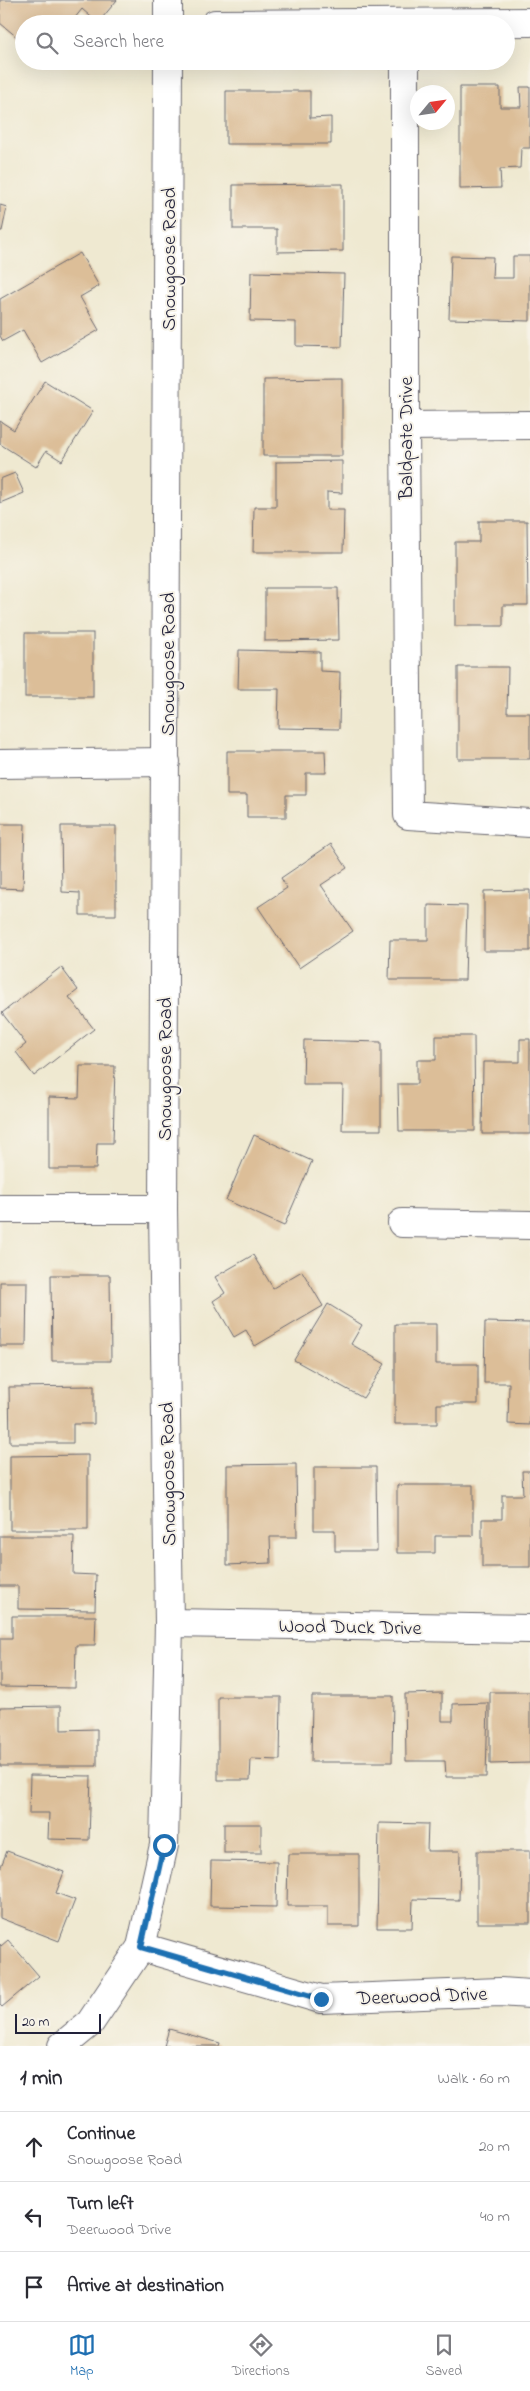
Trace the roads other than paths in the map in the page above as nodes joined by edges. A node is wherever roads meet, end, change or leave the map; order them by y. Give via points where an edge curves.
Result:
1 (168, 0) edge
2 (168, 15) edge
3 (515, 22) edge
4 (530, 22) edge
5 (168, 70) edge
6 (405, 70) edge
7 (530, 425) edge
8 (405, 426) junction
9 (166, 762) junction
10 (0, 764) edge
11 (530, 822) edge
12 (0, 1209) edge
13 (163, 1209) junction
14 (402, 1223) dead end
15 (530, 1225) edge
16 (169, 1624) junction
17 (530, 1629) edge
18 (141, 1947) junction
19 (530, 1994) edge
20 (62, 2046) edge

1 - 2 street
3 - 4 street
5 - 9 street, Snowgoose Road
6 - 8 street, Baldpate Drive
7 - 8 street
8 - 11 street, Baldpate Drive via 408,814
9 - 10 street
9 - 13 street, Snowgoose Road
12 - 13 street
13 - 16 street, Snowgoose Road
14 - 15 street
16 - 17 street, Wood Duck Drive
16 - 18 street, Snowgoose Road via 164,1845
18 - 19 street, Deerwood Drive via 321,1999 500,1992
18 - 20 street, Snowgoose Road via 90,2023

